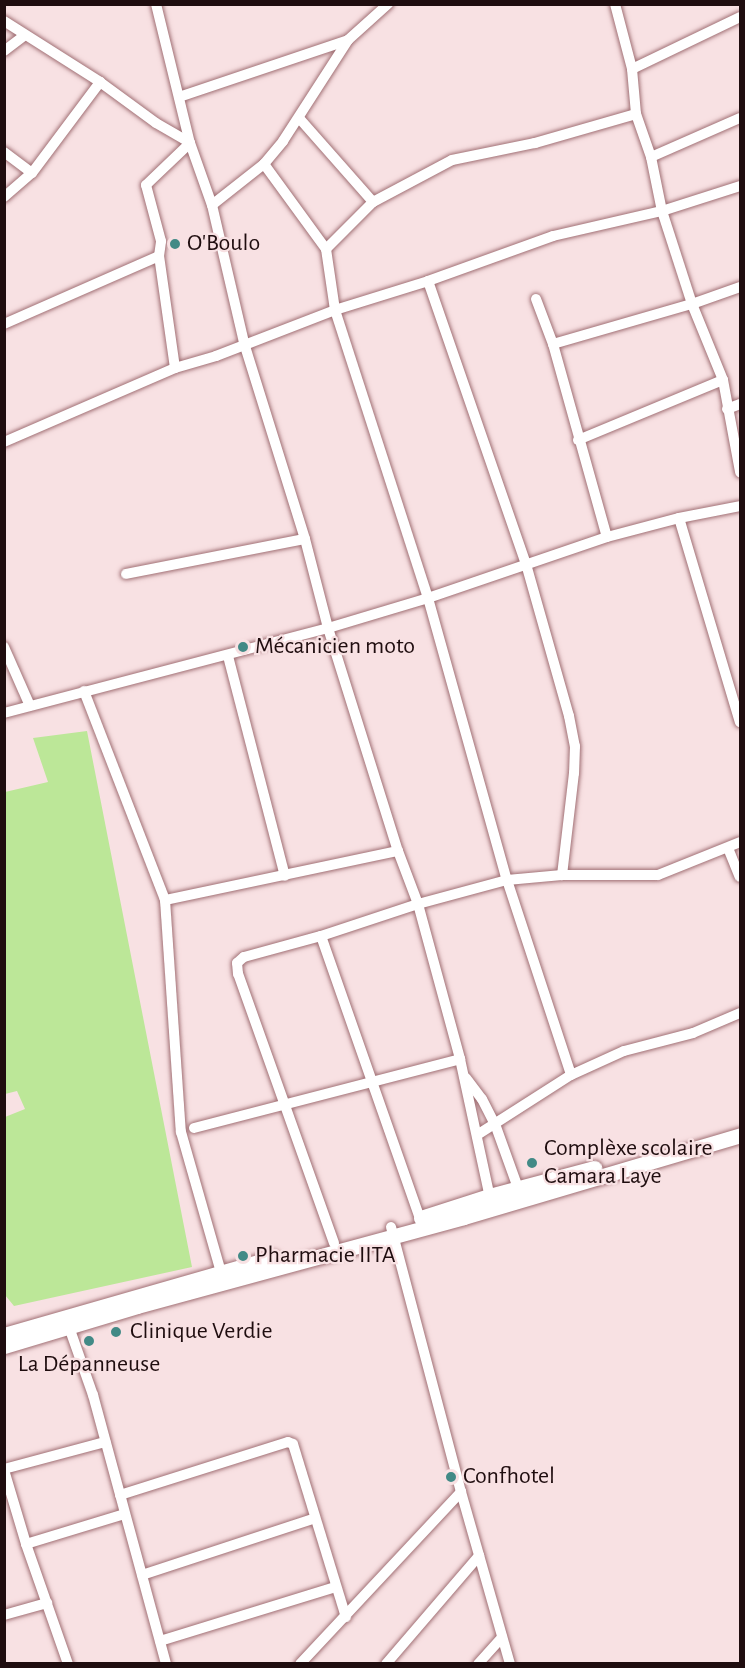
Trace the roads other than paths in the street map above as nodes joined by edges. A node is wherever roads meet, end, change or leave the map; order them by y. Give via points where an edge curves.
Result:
1 (156, 4) edge
2 (388, 4) edge
3 (615, 4) edge
4 (741, 17) edge
5 (4, 21) edge
6 (25, 35) junction
7 (348, 40) junction
8 (4, 51) edge
9 (632, 69) junction
10 (100, 82) junction
11 (179, 98) junction
12 (636, 114) junction
13 (298, 118) junction
14 (741, 118) edge
15 (190, 143) junction
16 (4, 152) edge
17 (651, 157) junction
18 (264, 164) junction
19 (32, 173) junction
20 (741, 186) edge
21 (4, 197) edge
22 (374, 202) junction
23 (212, 205) junction
24 (662, 211) junction
25 (326, 249) junction
26 (159, 256) junction
27 (428, 281) junction
28 (741, 287) edge
29 (536, 299) dead end
30 (692, 304) junction
31 (335, 310) junction
32 (4, 324) edge
33 (244, 343) junction
34 (553, 344) junction
35 (175, 368) junction
36 (723, 380) junction
37 (741, 404) edge
38 (727, 409) junction
39 (578, 440) junction
40 (4, 442) edge
41 (741, 472) edge
42 (741, 506) edge
43 (679, 518) junction
44 (607, 537) junction
45 (305, 538) junction
46 (526, 564) junction
47 (126, 574) dead end
48 (428, 598) junction
49 (328, 628) junction
50 (4, 647) edge
51 (228, 656) junction
52 (84, 691) junction
53 (30, 706) junction
54 (4, 713) edge
55 (741, 722) edge
56 (741, 842) edge
57 (728, 848) junction
58 (398, 851) junction
59 (562, 875) junction
60 (285, 876) junction
61 (741, 877) edge
62 (507, 880) junction
63 (165, 900) junction
64 (418, 904) junction
65 (321, 936) junction
66 (741, 1013) edge
67 (460, 1059) junction
68 (571, 1075) junction
69 (464, 1076) junction
70 (370, 1081) junction
71 (285, 1103) junction
72 (495, 1124) junction
73 (741, 1125) edge
74 (194, 1128) dead end
75 (741, 1135) edge
76 (477, 1136) junction
77 (518, 1188) junction
78 (490, 1201) junction
79 (420, 1218) junction
80 (392, 1231) junction
81 (334, 1243) junction
82 (223, 1277) junction
83 (69, 1327) junction
84 (4, 1335) edge
85 (4, 1346) edge
86 (105, 1442) junction
87 (4, 1470) edge
88 (6, 1483) edge
89 (461, 1492) junction
90 (120, 1495) junction
91 (125, 1514) junction
92 (315, 1518) junction
93 (26, 1544) junction
94 (479, 1556) junction
95 (142, 1575) junction
96 (336, 1587) junction
97 (47, 1603) junction
98 (4, 1615) edge
99 (346, 1617) junction
100 (502, 1637) junction
101 (160, 1641) junction
102 (68, 1664) edge
103 (166, 1664) edge
104 (300, 1664) edge
105 (386, 1664) edge
106 (478, 1664) edge
107 (510, 1664) edge

1 - 11 street
2 - 7 street
3 - 9 street
4 - 9 street
5 - 6 street
6 - 8 street
6 - 10 street
7 - 11 street
7 - 13 street
9 - 12 street
10 - 15 street
10 - 19 street
11 - 15 street
12 - 17 street
12 - 22 street via 535,143 452,160
13 - 18 street
13 - 22 street
14 - 17 street
15 - 23 street
15 - 26 street via 146,185 161,241
16 - 19 street
17 - 24 street
18 - 23 street
18 - 25 street
19 - 21 street
20 - 24 street
22 - 25 street
23 - 33 street
24 - 27 street via 553,236
24 - 30 street
25 - 31 street
26 - 32 street
26 - 35 street
27 - 31 street
27 - 46 street
28 - 30 street
29 - 34 street
30 - 34 street
30 - 36 street
31 - 33 street
31 - 48 street
33 - 35 street
33 - 45 street
34 - 39 street
35 - 40 street
36 - 38 street
36 - 39 street
37 - 38 street
38 - 41 street
39 - 44 street
42 - 43 street
43 - 44 street
43 - 55 street
44 - 46 street
45 - 47 street
45 - 49 street
46 - 48 street
46 - 59 street via 575,746
48 - 49 street
48 - 62 street
49 - 51 street
49 - 58 street
50 - 53 street
51 - 52 street
51 - 60 street
52 - 53 street
52 - 63 street
53 - 54 street
56 - 57 street
57 - 59 street via 658,875
57 - 61 street
58 - 60 street
58 - 64 street
59 - 62 street
60 - 63 street
62 - 64 street
62 - 68 street
63 - 82 street via 181,1132
64 - 65 street
64 - 67 street
65 - 70 street
65 - 71 street via 244,957 237,963
66 - 68 street via 693,1034 624,1051
67 - 69 street
67 - 70 street
68 - 72 street
69 - 72 street
69 - 76 street
70 - 71 street
70 - 79 street
71 - 74 street
71 - 81 street
72 - 76 street
72 - 77 street
73 - 77 main road
75 - 78 main road
76 - 78 street
77 - 78 main road
78 - 79 main road
78 - 80 main road
79 - 80 main road
80 - 81 main road
80 - 82 main road
80 - 89 street
81 - 82 main road
82 - 83 main road
82 - 84 main road
83 - 85 main road
83 - 86 street
86 - 87 street
86 - 90 street
87 - 88 street
88 - 93 street
89 - 94 street
89 - 99 street
90 - 91 street
90 - 92 street via 288,1442 296,1449
91 - 93 street
91 - 95 street
92 - 95 street
92 - 96 street
93 - 97 street
94 - 100 street
94 - 105 street
95 - 101 street
96 - 99 street
96 - 101 street
97 - 98 street
97 - 102 street
99 - 104 street
100 - 106 street
100 - 107 street
101 - 103 street

